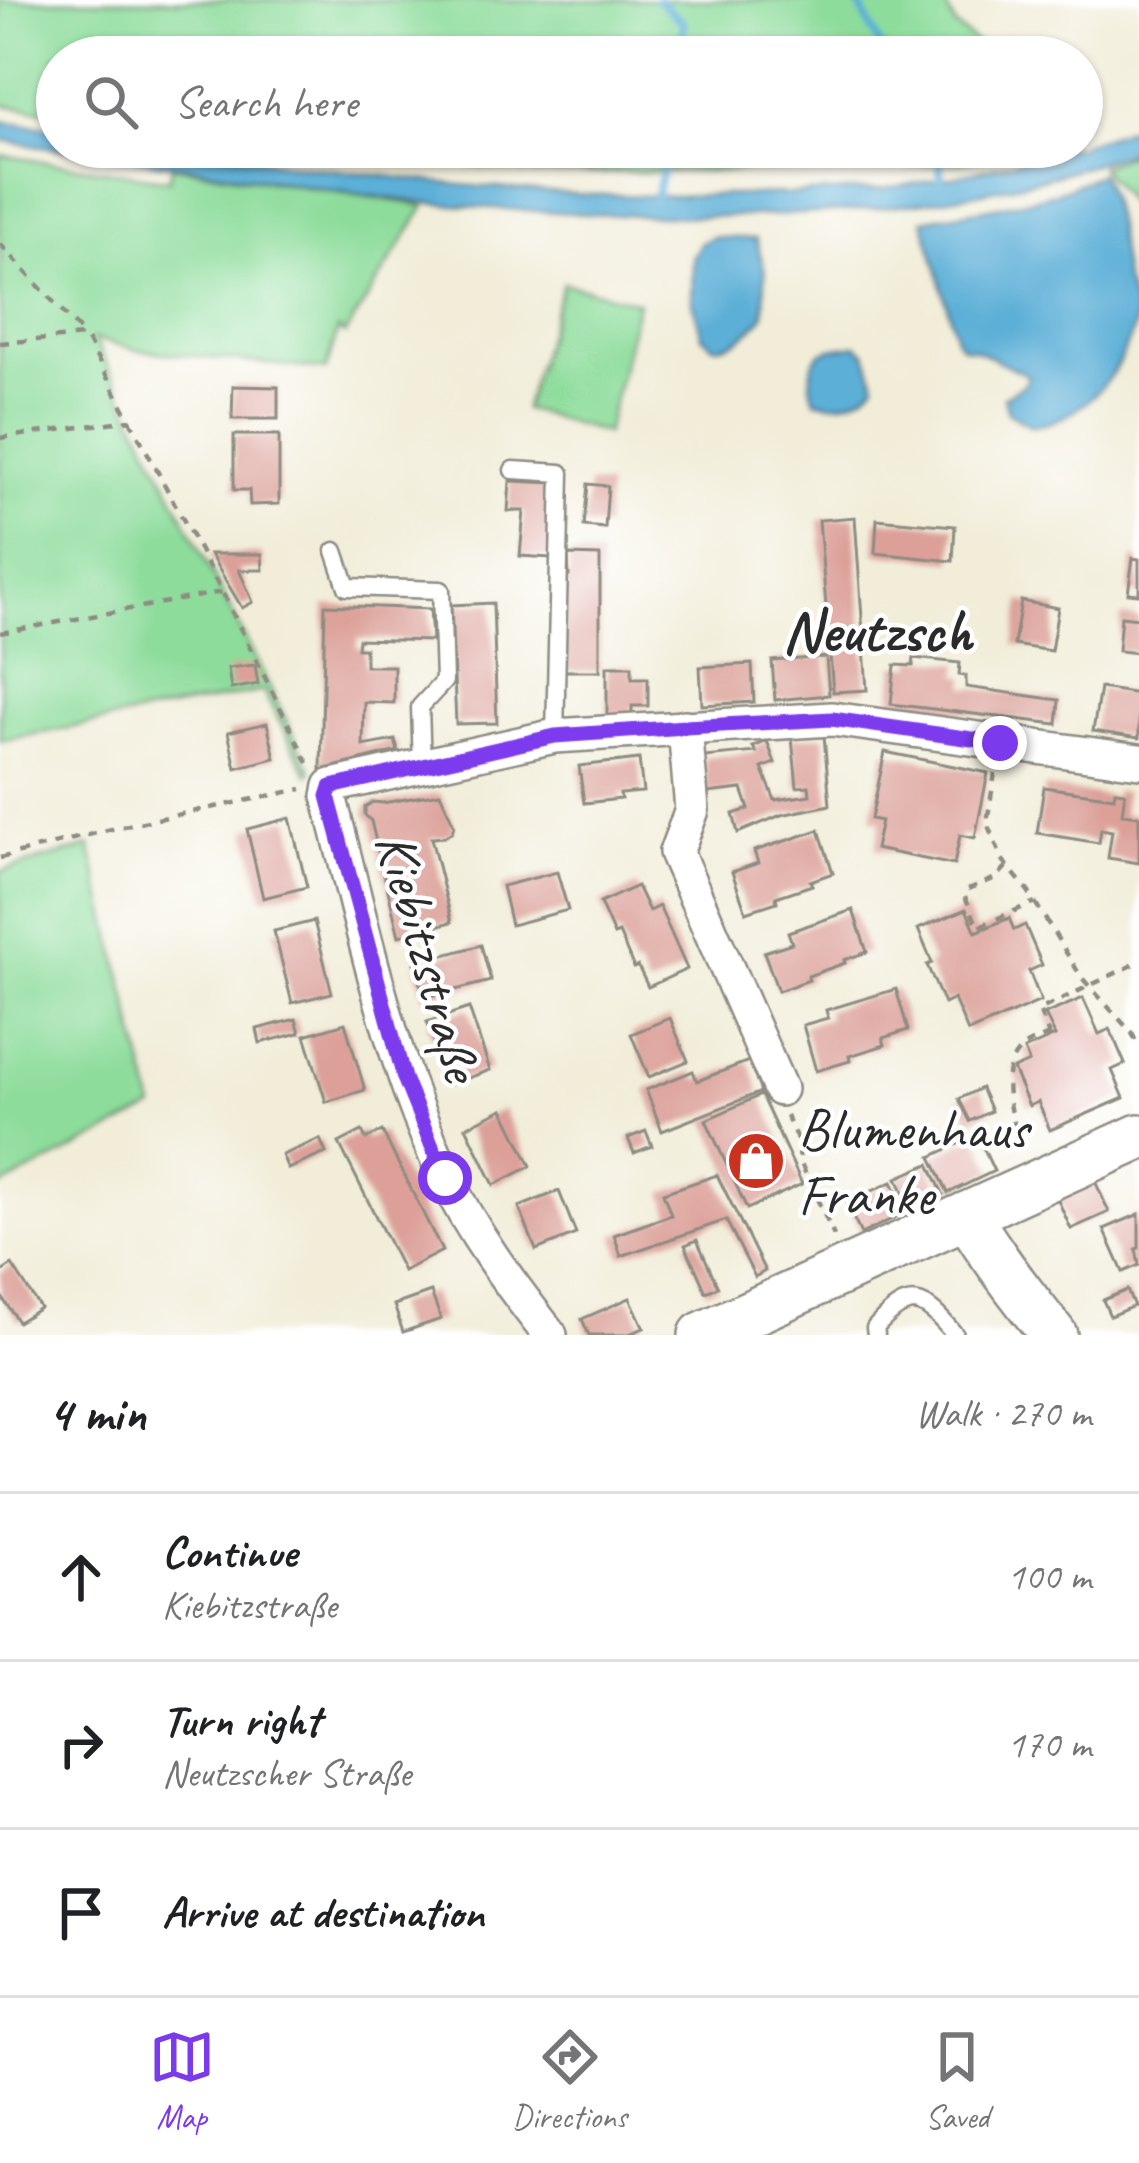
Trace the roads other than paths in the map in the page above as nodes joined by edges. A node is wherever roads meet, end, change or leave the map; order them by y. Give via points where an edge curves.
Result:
1 (512, 470) dead end
2 (335, 551) dead end
3 (685, 727) junction
4 (555, 736) junction
5 (1139, 761) edge
6 (422, 766) junction
7 (780, 1089) road end
8 (1139, 1137) edge
9 (967, 1214) junction
10 (550, 1335) edge
11 (701, 1335) edge
12 (876, 1335) edge
13 (955, 1335) edge
14 (1054, 1335) edge

1 - 4 lane via 561,473
2 - 6 lane via 347,587 441,590 444,681 420,707
3 - 4 street
3 - 5 street via 832,719
3 - 7 street via 692,810 676,852
4 - 6 street
6 - 10 street, Kiebitzstraße via 331,787 328,796 404,1078 445,1178
8 - 9 main road
9 - 11 main road
9 - 14 main road
12 - 13 lane via 904,1301 934,1310

